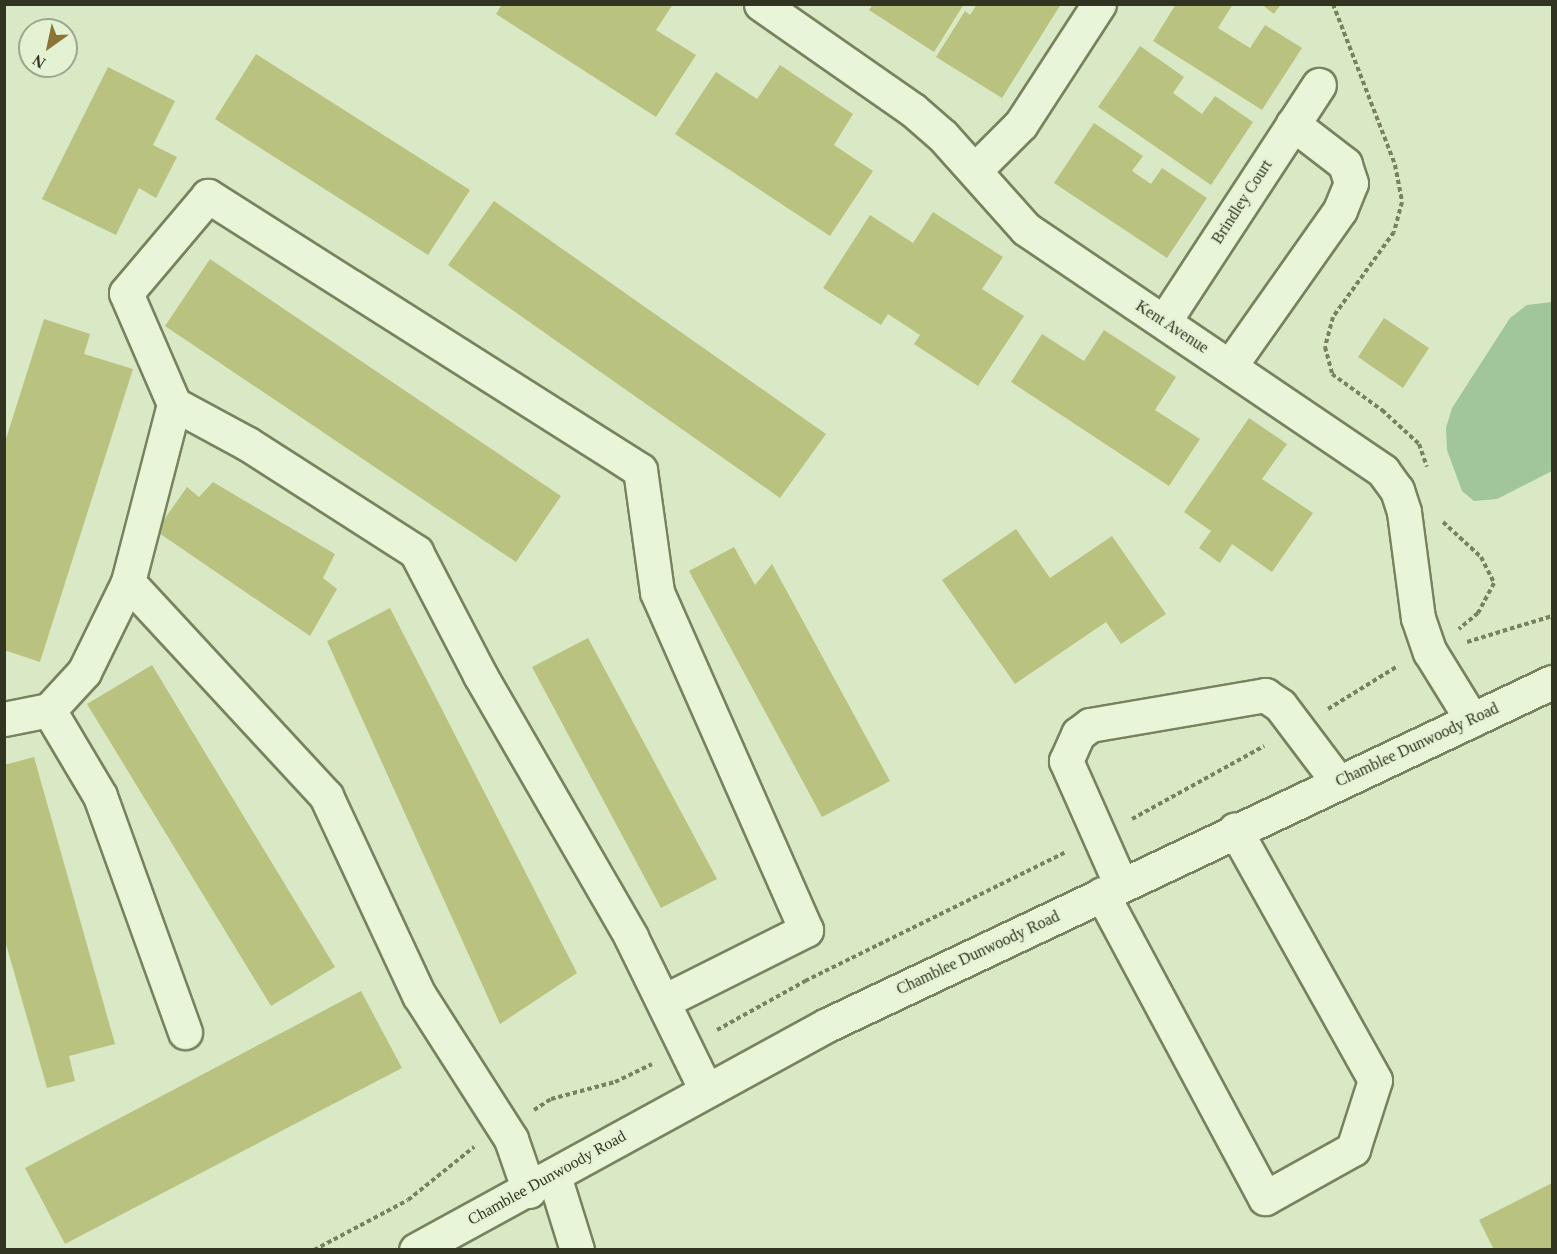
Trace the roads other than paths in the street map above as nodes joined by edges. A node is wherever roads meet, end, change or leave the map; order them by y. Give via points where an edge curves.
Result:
1 (761, 4) edge
2 (1099, 4) edge
3 (1319, 84) dead end
4 (1293, 124) junction
5 (975, 170) junction
6 (1165, 320) junction
7 (1230, 366) junction
8 (174, 404) junction
9 (128, 582) junction
10 (1552, 682) edge
11 (49, 710) junction
12 (4, 719) edge
13 (1472, 720) junction
14 (1338, 782) junction
15 (1235, 830) junction
16 (1112, 889) junction
17 (664, 1001) junction
18 (185, 1032) dead end
19 (706, 1090) junction
20 (541, 1184) junction
21 (416, 1250) edge
22 (577, 1250) edge

1 - 5 street, Kent Avenue via 913,110
2 - 5 street via 1021,124
3 - 4 street, Brindley Court
4 - 6 street, Brindley Court
4 - 7 street via 1345,164 1351,183 1340,210
5 - 6 street, Kent Avenue via 1026,229
6 - 7 street, Kent Avenue
7 - 13 street, Kent Avenue via 1383,471 1397,490 1406,524 1415,606 1431,653
8 - 9 street
8 - 17 street via 248,444 416,552 480,675
8 - 17 street via 126,293 208,196 640,470 657,592 806,930
9 - 11 street via 84,672
9 - 20 street via 326,796 419,995
10 - 13 street, Chamblee Dunwoody Road
11 - 12 street
11 - 18 street via 100,796
13 - 14 street, Chamblee Dunwoody Road
14 - 15 street, Chamblee Dunwoody Road
14 - 16 street via 1273,698 1256,693 1090,725 1078,734 1066,761 1098,836
15 - 16 street, Chamblee Dunwoody Road
15 - 16 street via 1375,1080 1353,1149 1265,1198
16 - 19 street, Chamblee Dunwoody Road via 827,1025
17 - 19 street
19 - 20 street, Chamblee Dunwoody Road
20 - 21 street, Chamblee Dunwoody Road
20 - 22 street

